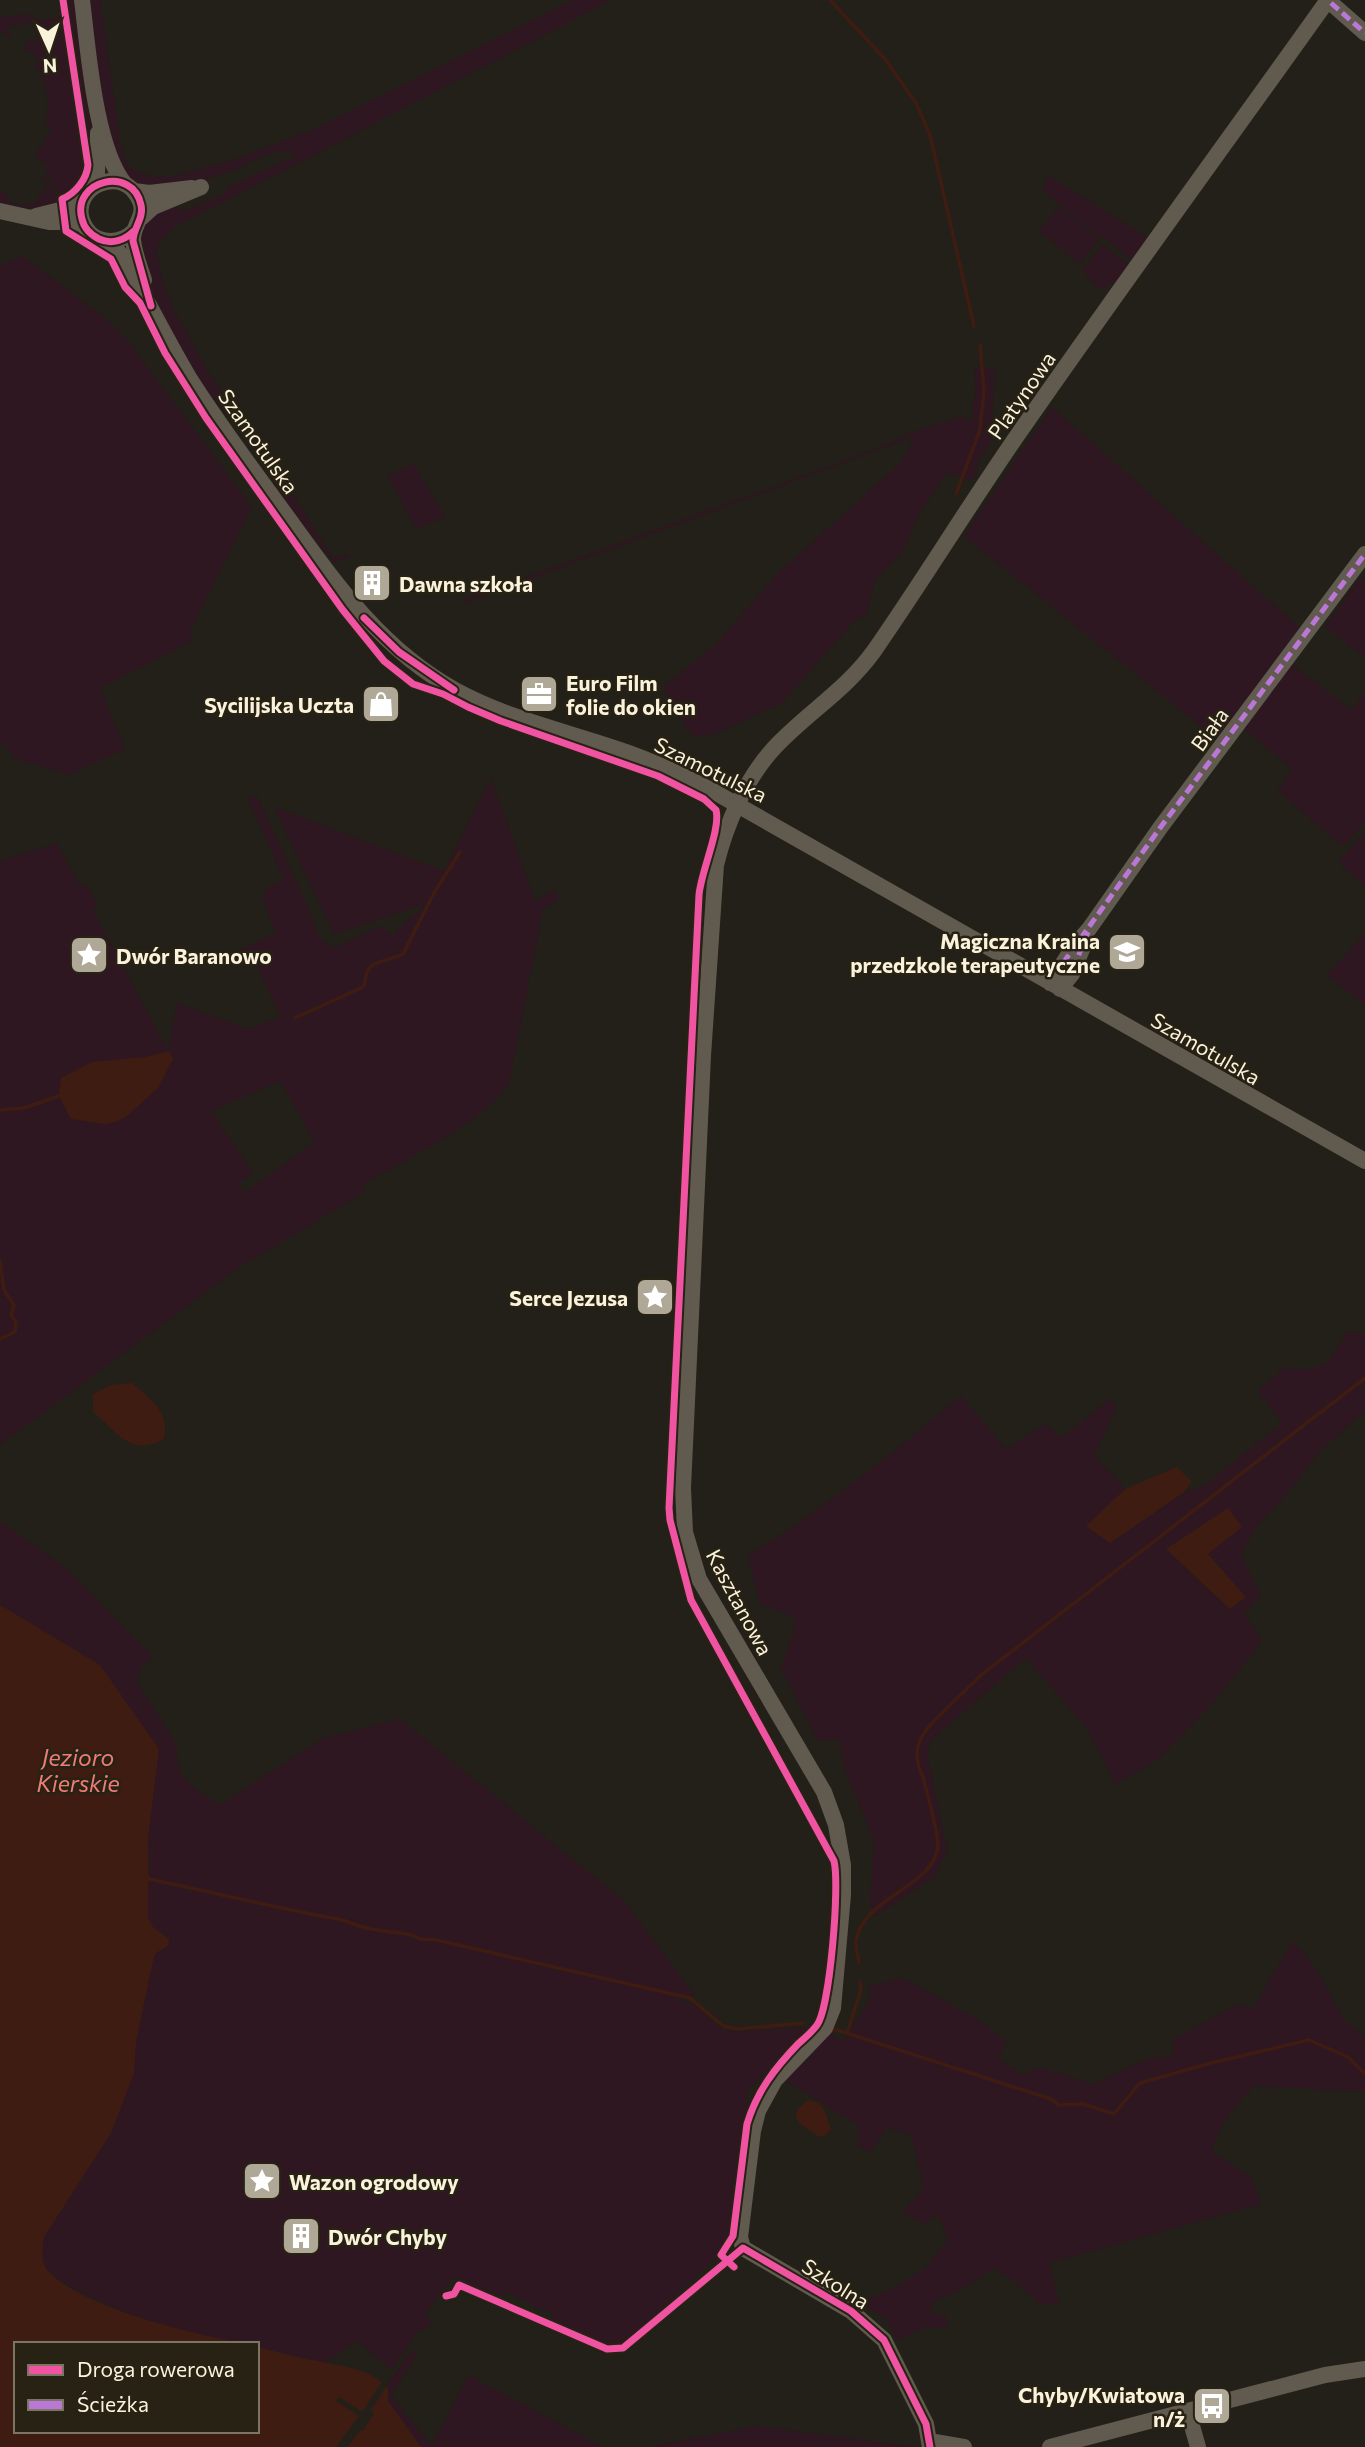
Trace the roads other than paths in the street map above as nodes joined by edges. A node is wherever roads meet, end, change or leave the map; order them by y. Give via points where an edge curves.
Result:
1 (82, 0) edge
2 (1365, 33) edge
3 (99, 120) junction
4 (129, 188) junction
5 (86, 196) junction
6 (0, 211) edge
7 (33, 218) junction
8 (137, 225) junction
9 (85, 226) junction
10 (106, 241) junction
11 (152, 306) junction
12 (1365, 554) edge
13 (738, 805) junction
14 (1055, 986) junction
15 (1365, 1161) edge
16 (743, 2248) joint
17 (1365, 2369) edge
18 (1188, 2412) junction
19 (929, 2444) edge
20 (964, 2447) edge
21 (1049, 2447) edge
22 (1198, 2447) edge

1 - 3 street
2 - 13 street, Platynowa via 1331,3 1325,5 1017,435 873,653 838,693 777,746
3 - 4 street via 116,173
3 - 5 street via 97,173
4 - 5 street via 108,181 97,184
4 - 8 street via 140,202
4 - 8 street via 149,193 201,187 153,207
5 - 7 street via 64,209
5 - 9 street via 81,216
6 - 7 street
7 - 9 street
8 - 10 street via 119,241
8 - 11 street, Szamotulska via 136,255
9 - 10 street
10 - 11 street, Szamotulska via 118,250
11 - 13 street, Szamotulska via 192,383 284,513 347,599 399,652 489,707 627,752
12 - 14 street, Biała via 1089,929 1072,974
13 - 14 street, Szamotulska
13 - 16 street, Kasztanowa via 721,844 713,883 683,1513 699,1579 832,1810 844,1880 830,2019 775,2080 758,2111 741,2225
14 - 15 street, Szamotulska
16 - 19 street, Szkolna via 851,2311 884,2340 926,2424
17 - 18 street via 1325,2375
18 - 21 street
18 - 22 street
19 - 20 street, Szkolna

